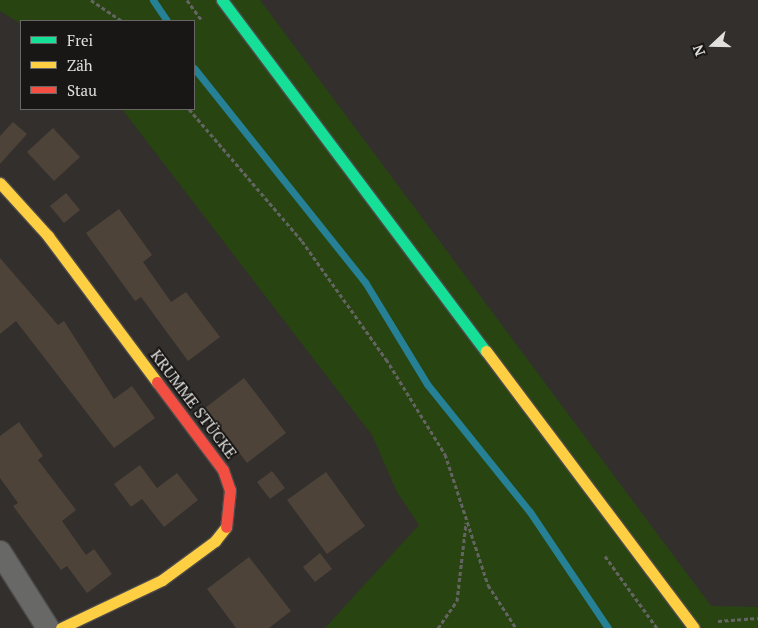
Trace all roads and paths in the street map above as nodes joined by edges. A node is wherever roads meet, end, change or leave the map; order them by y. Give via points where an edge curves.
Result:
1 (91, 0) edge
2 (222, 0) edge
3 (121, 20) edge
4 (190, 110) edge
5 (0, 183) edge
6 (466, 521) junction
7 (0, 552) edge
8 (758, 618) edge
9 (711, 624) dead end
10 (48, 628) edge
11 (61, 628) edge
12 (438, 628) edge
13 (516, 628) edge
14 (694, 628) edge

1 - 3 path
2 - 14 street
4 - 6 path via 302,241 346,299 445,454
5 - 11 street, KRUMME STÜCKE via 48,236 223,470 230,490 226,527 215,541 162,580 94,616
6 - 12 path via 457,601
6 - 13 path via 488,585
7 - 10 street
8 - 9 path

